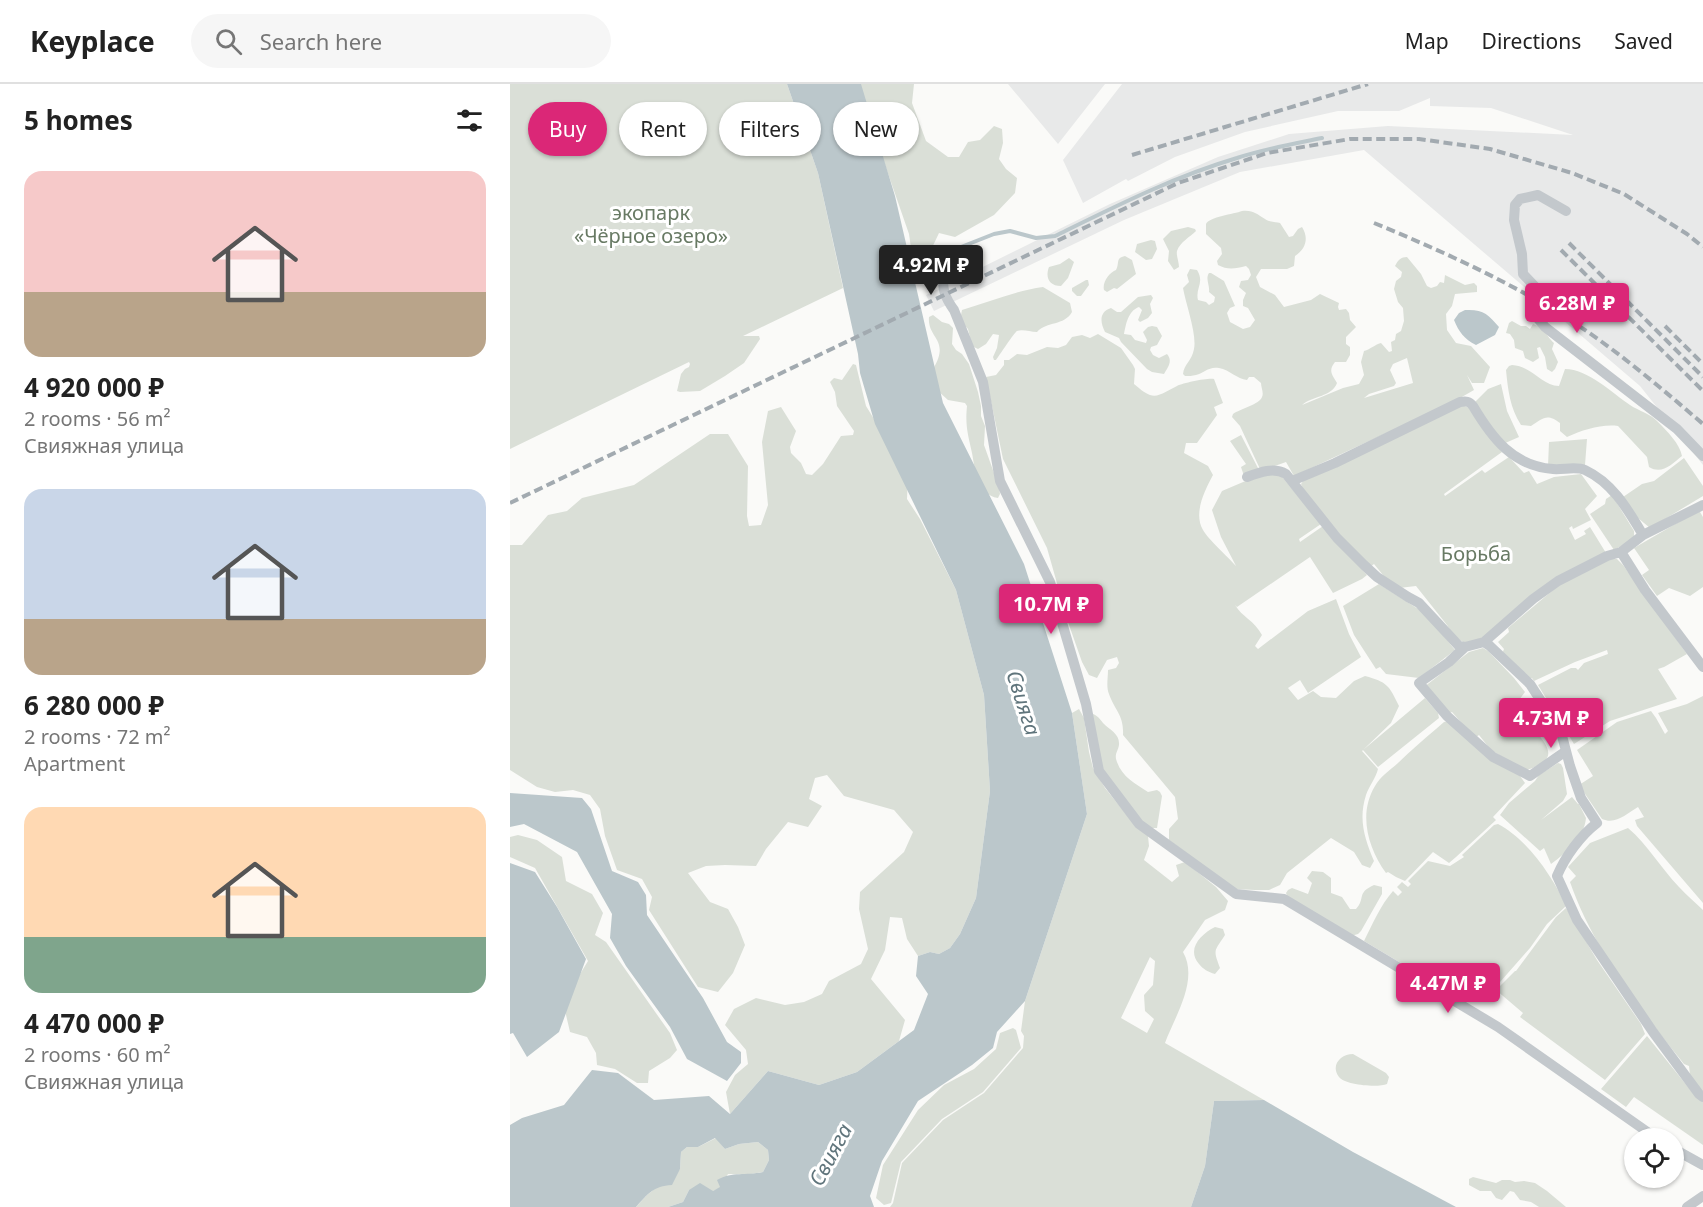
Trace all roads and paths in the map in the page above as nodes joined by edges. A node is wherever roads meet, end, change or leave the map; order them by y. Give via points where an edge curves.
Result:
1 (1566, 212) dead end
2 (944, 274) dead end
3 (1703, 456) edge
4 (1247, 477) dead end
5 (1292, 481) junction
6 (1703, 505) edge
7 (1643, 535) junction
8 (1621, 552) junction
9 (1484, 642) junction
10 (1465, 647) junction
11 (1703, 667) edge
12 (1566, 751) junction
13 (1703, 1097) edge
14 (1642, 1128) edge
15 (1684, 1155) edge
16 (1703, 1165) edge
17 (1703, 1196) edge
18 (1687, 1207) edge

1 - 3 street via 1538,195 1520,199 1515,205 1523,274 1542,294 1535,315 1545,327 1677,429
2 - 14 street via 944,292 983,382 1000,481 1050,582 1086,704 1099,771 1138,824 1236,894 1284,900 1498,1028
4 - 5 street via 1278,470
5 - 7 street via 1465,401 1512,455 1555,470 1582,468 1600,478 1616,494
5 - 10 street via 1364,565 1419,603 1456,643
6 - 7 street
7 - 8 street
8 - 9 street via 1558,581
8 - 11 street
9 - 10 street
9 - 12 street via 1530,684 1561,732
10 - 12 street via 1419,683 1447,716 1493,757 1530,776
12 - 13 street via 1581,798 1597,823 1557,876 1577,920 1653,1032
15 - 16 street
17 - 18 street

